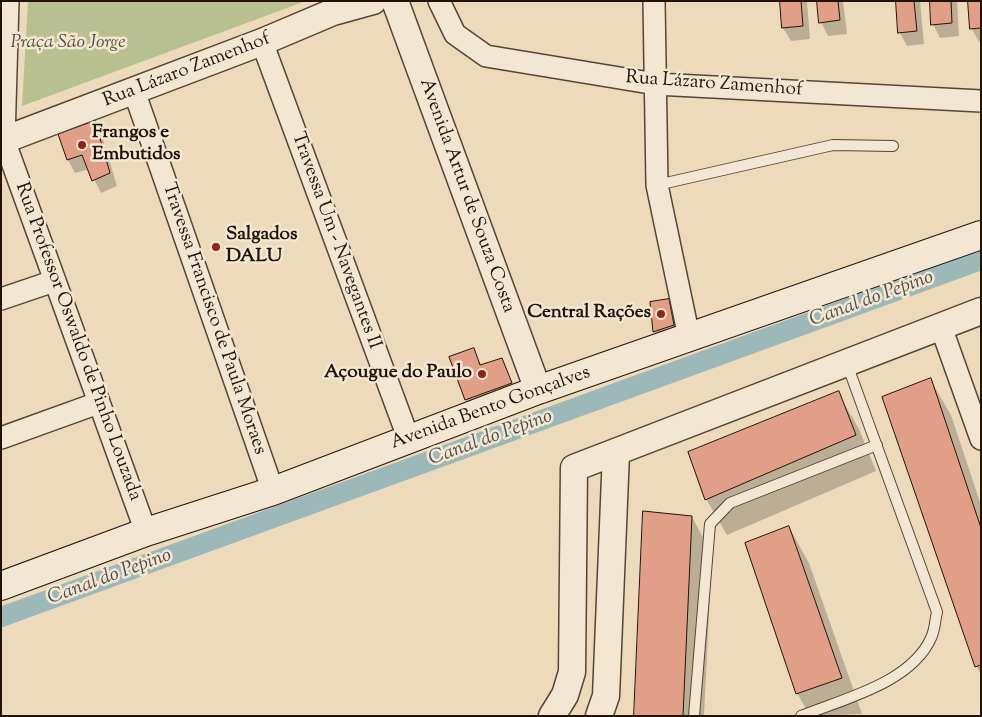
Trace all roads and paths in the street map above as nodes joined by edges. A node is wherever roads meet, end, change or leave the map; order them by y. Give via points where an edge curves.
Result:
1 (8, 1) edge
2 (373, 1) edge
3 (394, 1) edge
4 (438, 1) edge
5 (654, 1) edge
6 (262, 42) junction
7 (656, 84) junction
8 (134, 91) junction
9 (981, 101) edge
10 (3, 141) edge
11 (893, 146) dead end
12 (658, 185) junction
13 (981, 235) edge
14 (54, 281) junction
15 (1, 299) edge
16 (981, 311) edge
17 (940, 327) junction
18 (689, 337) junction
19 (847, 363) junction
20 (538, 390) junction
21 (98, 403) junction
22 (1, 438) edge
23 (981, 439) edge
24 (409, 440) junction
25 (877, 445) junction
26 (616, 452) junction
27 (273, 491) junction
28 (146, 532) junction
29 (1, 586) edge
30 (552, 716) edge
31 (600, 716) edge
32 (694, 716) edge
33 (801, 716) edge

1 - 10 street, Rua Professor Oswaldo de Pinho Louzada
2 - 6 street, Rua Lázaro Zamenhof via 334,12
3 - 20 street, Avenida Artur de Souza Costa
4 - 7 street, Rua Lázaro Zamenhof via 455,34 486,56
5 - 7 street
6 - 8 street, Rua Lázaro Zamenhof
6 - 24 street, Travessa Um - Navegantes II
7 - 9 street, Rua Lázaro Zamenhof
7 - 12 street
8 - 10 street, Rua Lázaro Zamenhof
8 - 27 street, Travessa Francisco de Paula Moraes
10 - 14 street, Rua Professor Oswaldo de Pinho Louzada
11 - 12 lane via 832,145
12 - 18 street
13 - 18 main road, Avenida Bento Gonçalves
14 - 15 street
14 - 21 street, Rua Professor Oswaldo de Pinho Louzada
16 - 17 street
17 - 19 street
17 - 23 street
18 - 20 main road, Avenida Bento Gonçalves
19 - 25 lane
19 - 26 street
20 - 24 main road, Avenida Bento Gonçalves
21 - 22 street
21 - 28 street, Rua Professor Oswaldo de Pinho Louzada
24 - 27 main road, Avenida Bento Gonçalves
25 - 32 lane via 730,503 710,524
25 - 33 lane via 937,612 931,638 914,662 884,683
26 - 30 street via 574,468 572,672 565,695
26 - 31 street via 606,696
27 - 28 main road, Avenida Bento Gonçalves
28 - 29 main road, Avenida Bento Gonçalves

